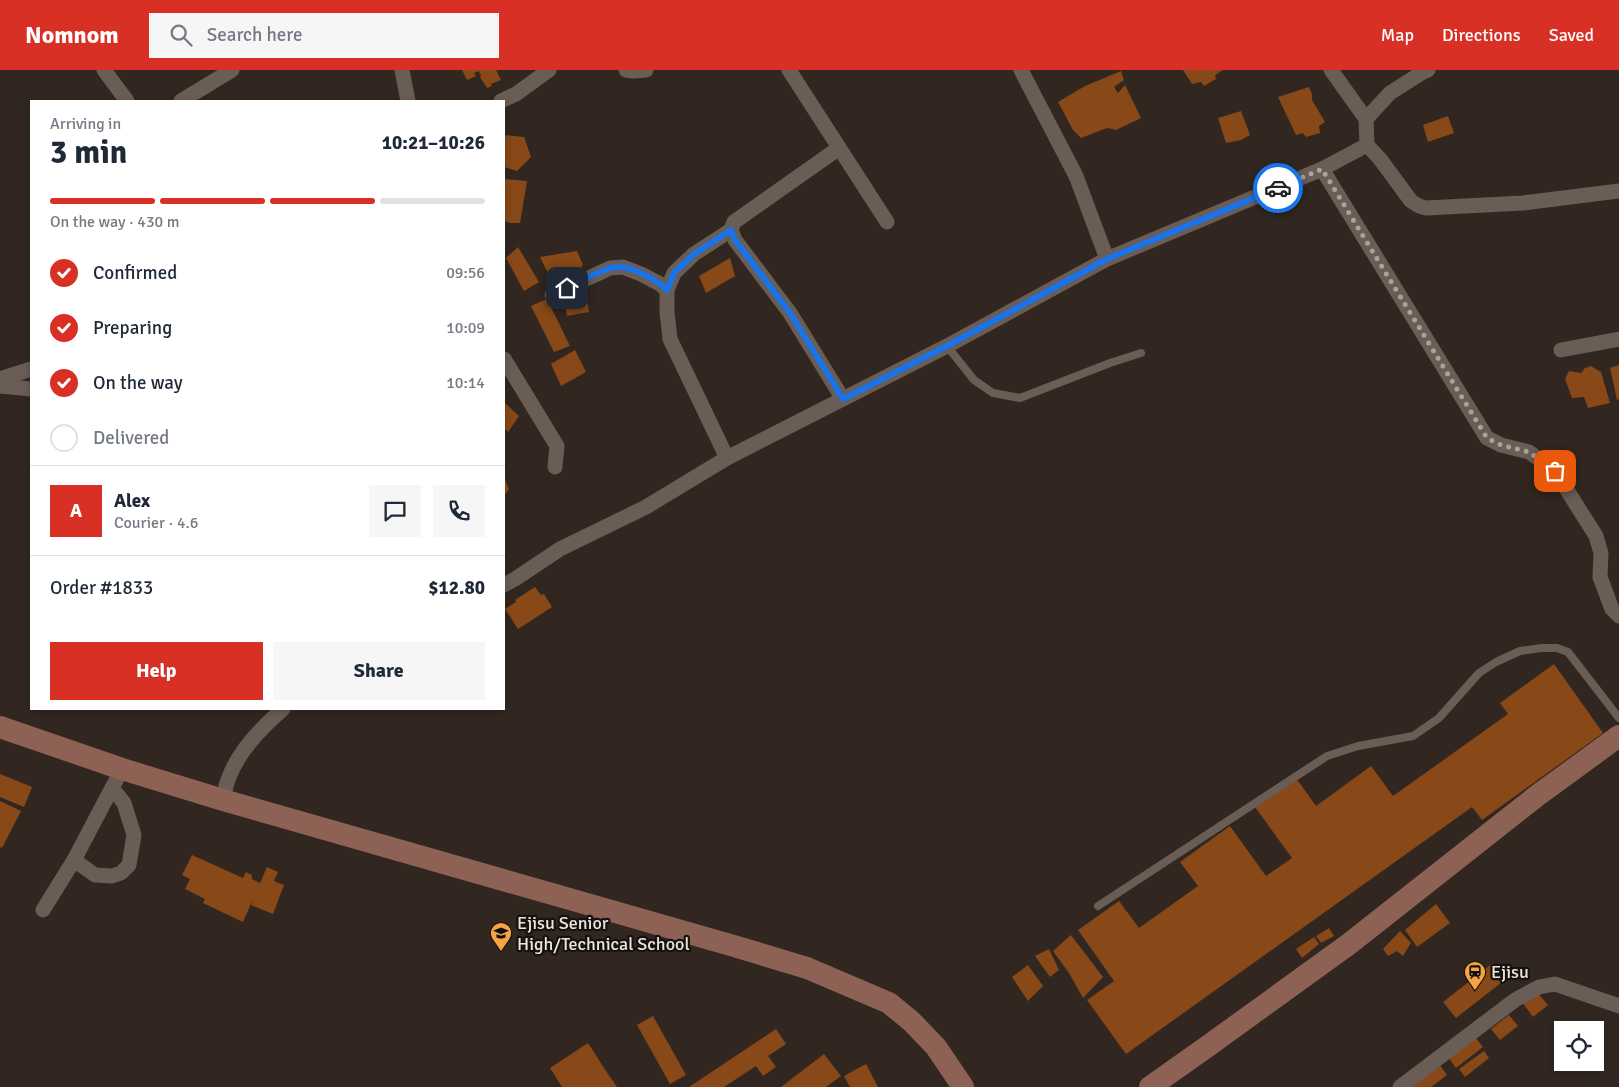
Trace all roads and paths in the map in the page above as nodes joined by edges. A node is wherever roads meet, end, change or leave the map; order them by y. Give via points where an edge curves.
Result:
1 (104, 70) edge
2 (232, 70) edge
3 (402, 70) edge
4 (549, 70) edge
5 (626, 70) edge
6 (646, 70) edge
7 (789, 70) edge
8 (1021, 70) edge
9 (1331, 70) edge
10 (1428, 70) edge
11 (126, 100) edge
12 (183, 100) edge
13 (408, 100) edge
14 (503, 100) edge
15 (1366, 119) junction
16 (1367, 145) junction
17 (839, 148) junction
18 (1322, 169) junction
19 (1619, 191) edge
20 (887, 222) dead end
21 (731, 230) junction
22 (1107, 259) junction
23 (667, 290) junction
24 (552, 295) dead end
25 (1619, 339) edge
26 (947, 346) junction
27 (1561, 350) dead end
28 (1141, 354) dead end
29 (505, 361) edge
30 (30, 369) edge
31 (0, 379) edge
32 (0, 386) edge
33 (30, 389) edge
34 (843, 399) junction
35 (727, 458) junction
36 (555, 467) dead end
37 (505, 584) edge
38 (1619, 616) edge
39 (282, 710) edge
40 (1619, 718) edge
41 (0, 727) edge
42 (1619, 736) edge
43 (117, 779) junction
44 (223, 800) junction
45 (74, 860) junction
46 (1098, 906) dead end
47 (43, 910) dead end
48 (1619, 1006) edge
49 (964, 1087) edge
50 (1150, 1087) edge
51 (1400, 1087) edge

1 - 11 street
2 - 12 street
3 - 13 street
4 - 14 street
5 - 6 street
7 - 17 street
8 - 22 street via 1076,176
9 - 15 street
10 - 15 street via 1390,93
15 - 16 street
16 - 18 street
16 - 19 street via 1411,201 1426,208 1523,202
17 - 20 street
17 - 21 street via 734,222
18 - 22 street
18 - 38 street via 1487,438 1529,452 1555,471 1596,536 1601,553 1600,577 1612,609
21 - 23 street via 694,254 674,273
21 - 34 street via 735,240 790,313
22 - 26 street
23 - 24 street via 623,267 610,268
23 - 35 street via 670,339
25 - 27 street
26 - 28 lane via 974,380 994,393 1020,398
26 - 34 street
29 - 36 street via 557,446
30 - 31 street
32 - 33 street
34 - 35 street
35 - 37 street via 646,508 560,549
39 - 44 street via 266,723 236,763
40 - 46 lane via 1568,652 1557,648 1520,651 1479,673 1439,718 1413,736 1358,746 1327,756
41 - 43 main road
42 - 50 main road via 1538,795 1349,944
43 - 44 main road
43 - 45 street
43 - 45 street via 134,835 129,865 112,876 95,875
44 - 49 main road via 807,968 889,1003 936,1047
45 - 47 street
48 - 51 street via 1555,984 1540,987 1515,1000

